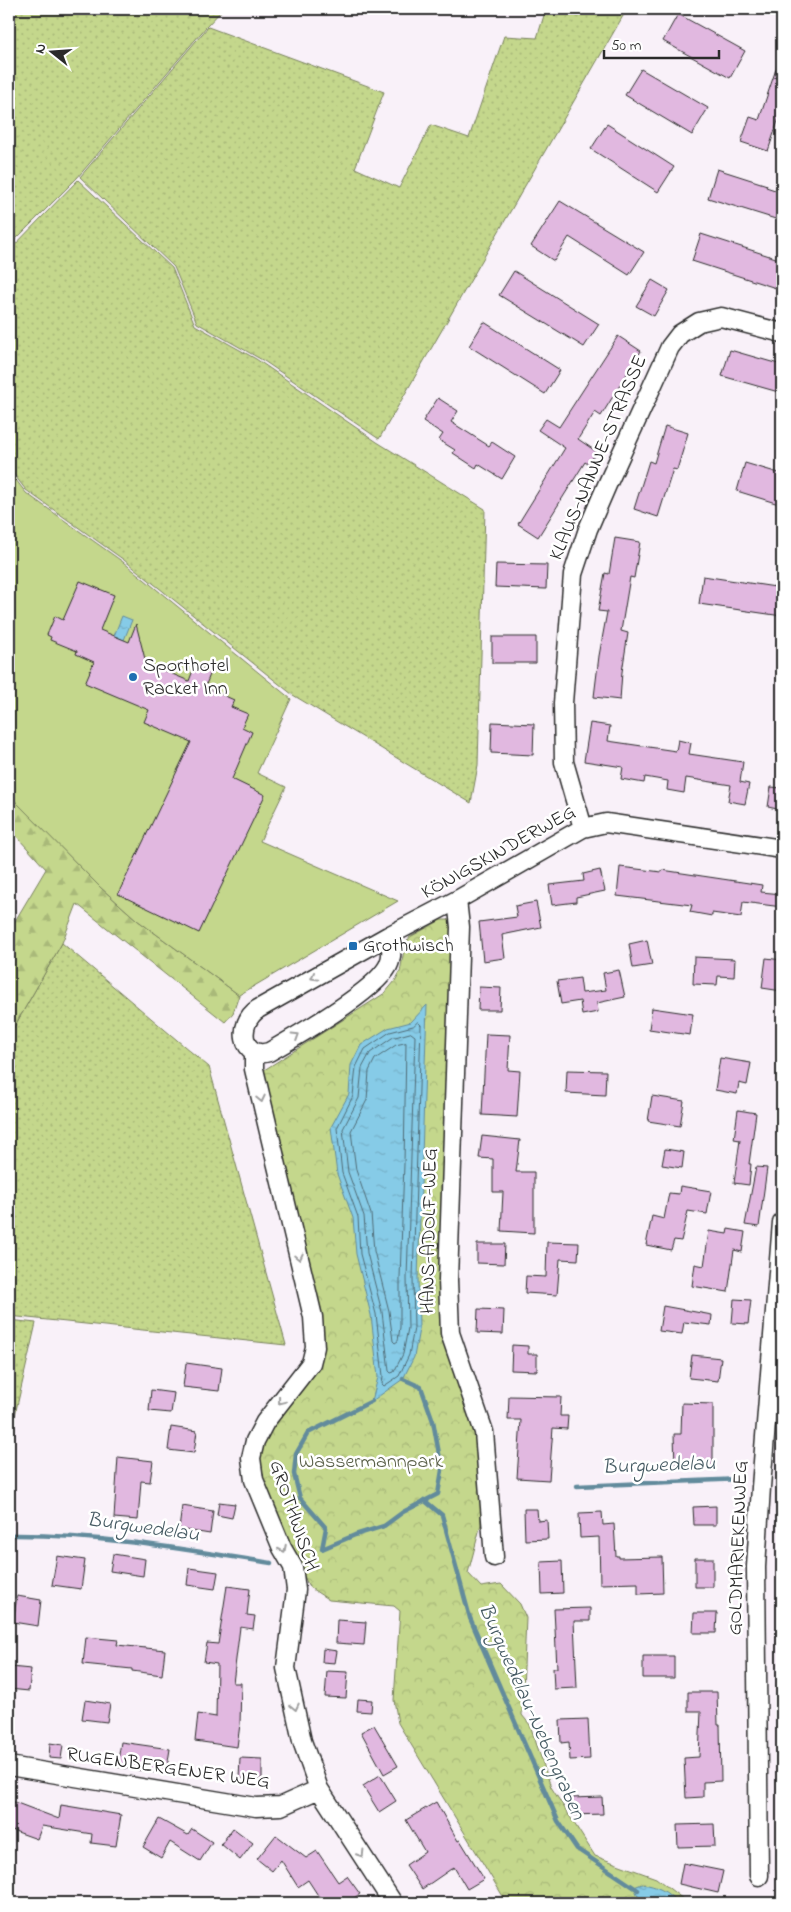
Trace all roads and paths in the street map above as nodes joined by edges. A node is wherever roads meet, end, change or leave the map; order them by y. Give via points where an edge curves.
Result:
1 (782, 334) edge
2 (583, 828) junction
3 (782, 849) edge
4 (456, 900) junction
5 (388, 936) junction
6 (254, 1051) junction
7 (782, 1222) edge
8 (494, 1557) dead end
9 (9, 1766) edge
10 (319, 1789) junction
11 (759, 1876) dead end
12 (393, 1903) edge

1 - 2 street, KLAUS-NANNE-STRASSE via 722,317 699,322 680,334 670,347 592,519 572,574 562,703 564,762
2 - 3 street, KÖNIGSKINDERWEG via 606,823
2 - 4 street, KÖNIGSKINDERWEG
4 - 5 street, KÖNIGSKINDERWEG
4 - 8 street, HANS-ADOLF-WEG via 460,927 448,1280 450,1333 484,1432
6 -> 5 street via 264,1053 285,1042 334,1012 374,982 383,974 391,956
5 -> 6 street, KÖNIGSKINDERWEG via 252,1012 244,1030
6 -> 10 street, GROTHWISCH via 254,1069 313,1317 315,1347 311,1363 265,1422 251,1458 254,1480 293,1567 296,1590 286,1668 302,1741
7 - 11 street, GOLDMARIEKENWEG via 756,1567
9 - 10 street, RUGENBERGENER WEG via 256,1807 280,1806
10 -> 12 street, GROTHWISCH

